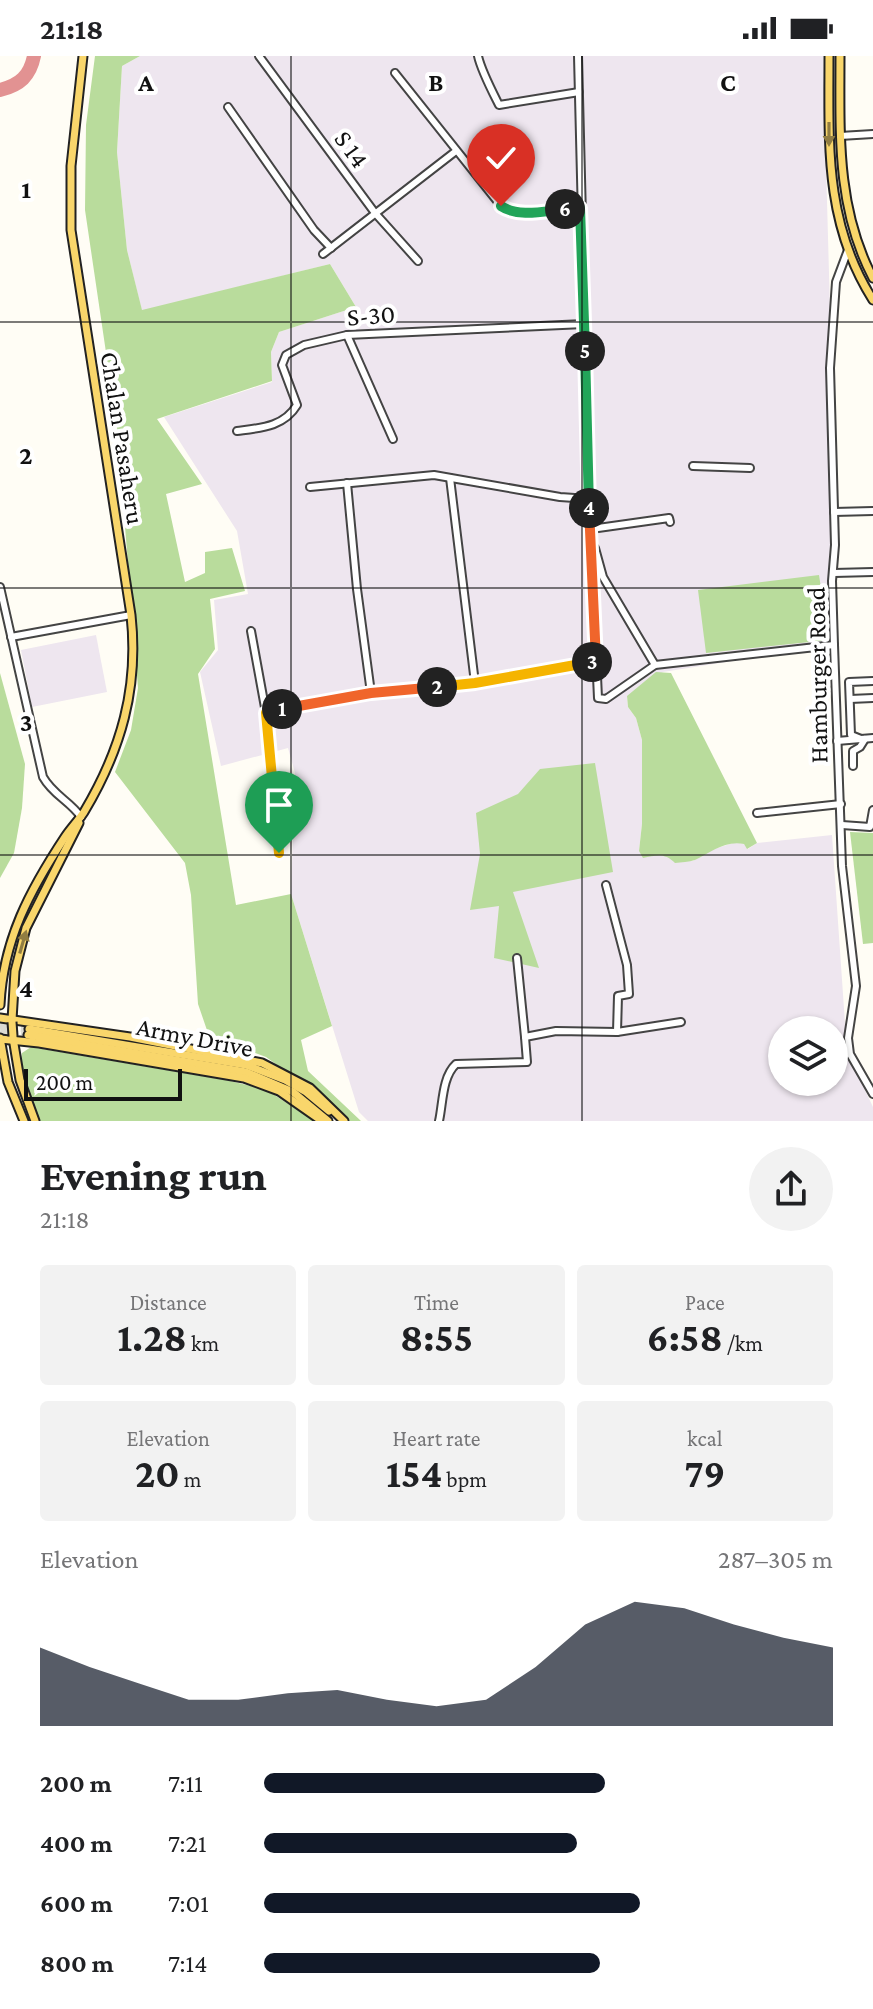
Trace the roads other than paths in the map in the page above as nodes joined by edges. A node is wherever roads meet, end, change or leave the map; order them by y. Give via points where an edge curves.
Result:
1 (83, 56) edge
2 (259, 56) edge
3 (478, 56) edge
4 (578, 56) edge
5 (829, 56) edge
6 (840, 56) edge
7 (395, 73) dead end
8 (579, 92) junction
9 (228, 107) dead end
10 (873, 134) edge
11 (840, 136) junction
12 (456, 151) junction
13 (580, 208) junction
14 (375, 213) junction
15 (331, 248) junction
16 (848, 250) junction
17 (323, 254) dead end
18 (418, 261) dead end
19 (873, 278) edge
20 (873, 300) edge
21 (584, 324) junction
22 (347, 335) junction
23 (237, 431) dead end
24 (393, 439) dead end
25 (693, 466) dead end
26 (750, 468) dead end
27 (450, 478) junction
28 (347, 483) junction
29 (310, 487) dead end
30 (589, 499) junction
31 (873, 511) edge
32 (834, 512) junction
33 (670, 522) dead end
34 (591, 529) junction
35 (873, 572) edge
36 (834, 573) junction
37 (0, 587) edge
38 (131, 615) junction
39 (251, 631) dead end
40 (11, 637) junction
41 (834, 645) junction
42 (596, 661) junction
43 (655, 665) junction
44 (873, 681) edge
45 (475, 683) junction
46 (371, 693) junction
47 (873, 698) edge
48 (850, 699) junction
49 (266, 713) junction
50 (867, 739) edge
51 (837, 741) junction
52 (853, 766) dead end
53 (841, 804) junction
54 (873, 810) edge
55 (757, 813) dead end
56 (81, 817) junction
57 (842, 825) junction
58 (871, 827) edge
59 (279, 853) dead end
60 (606, 885) dead end
61 (517, 958) dead end
62 (0, 1005) edge
63 (0, 1018) edge
64 (12, 1020) junction
65 (681, 1022) dead end
66 (617, 1032) junction
67 (525, 1037) junction
68 (0, 1038) edge
69 (13, 1038) junction
70 (873, 1094) edge
71 (24, 1121) edge
72 (35, 1121) edge
73 (322, 1121) edge
74 (328, 1121) edge
75 (341, 1121) edge
76 (439, 1121) edge

1 - 38 main road, Chalan Pasaheru via 71,166 71,230
2 - 14 street, S 14
3 - 8 street via 499,105
4 - 8 street
5 -> 16 main road via 830,174
6 - 11 main road
7 - 12 street
8 - 13 street
9 - 15 street
10 - 11 street
11 - 19 main road via 846,202
12 - 13 street via 509,212
12 - 14 street
13 - 21 street
14 - 15 street
14 - 18 street, S 14
15 - 17 street
16 - 20 main road
16 - 32 street, Hamburger Road via 836,282 831,346
21 - 22 street, S-30
21 - 30 street
22 - 23 street, S-30 via 286,355 282,365 297,405 291,415 272,426
22 - 24 street
25 - 26 street
27 - 28 street via 417,475
27 - 30 street
27 - 45 street
28 - 29 street
28 - 46 street
30 - 34 street
31 - 32 street
32 - 36 street, Hamburger Road
33 - 34 street via 669,518
34 - 42 street
34 - 43 street via 603,577
35 - 36 street
36 - 41 street, Hamburger Road
37 - 40 street
38 - 40 street
38 - 56 main road, Chalan Pasaheru via 134,661 128,709 112,758
39 - 49 street
40 - 56 street via 43,777
41 - 43 street
41 - 51 street, Hamburger Road
42 - 43 street via 598,698 606,699
42 - 45 street
44 - 48 street via 849,682
45 - 46 street
46 - 49 street
47 - 48 street
48 - 50 street via 851,735
49 - 59 street
50 - 51 street
50 - 52 street via 853,751
51 - 53 street, Hamburger Road
53 - 55 street
53 - 57 street, Hamburger Road
54 - 58 street
56 - 62 main road, Chalan Pasaheru via 19,917
64 -> 56 main road, Chalan Pasaheru via 15,971 26,928
57 - 58 street
57 - 70 street, Hamburger Road via 856,986 848,1038 850,1054
60 - 66 street via 627,965 629,994 618,996
61 - 67 street
63 - 64 main road
64 - 69 main road, Chalan Pasaheru, bridge
64 - 75 main road via 262,1063 310,1088
65 - 66 street
66 - 67 street via 556,1031
67 - 76 street via 527,1062 453,1066
68 - 69 main road
68 - 71 main road via 8,1082
69 - 72 main road, Chalan Pasaheru
69 - 73 main road via 244,1078 279,1091
74 - 75 main road, Army Drive via 293,1092 246,1072 29,1032 260,1069 306,1092

